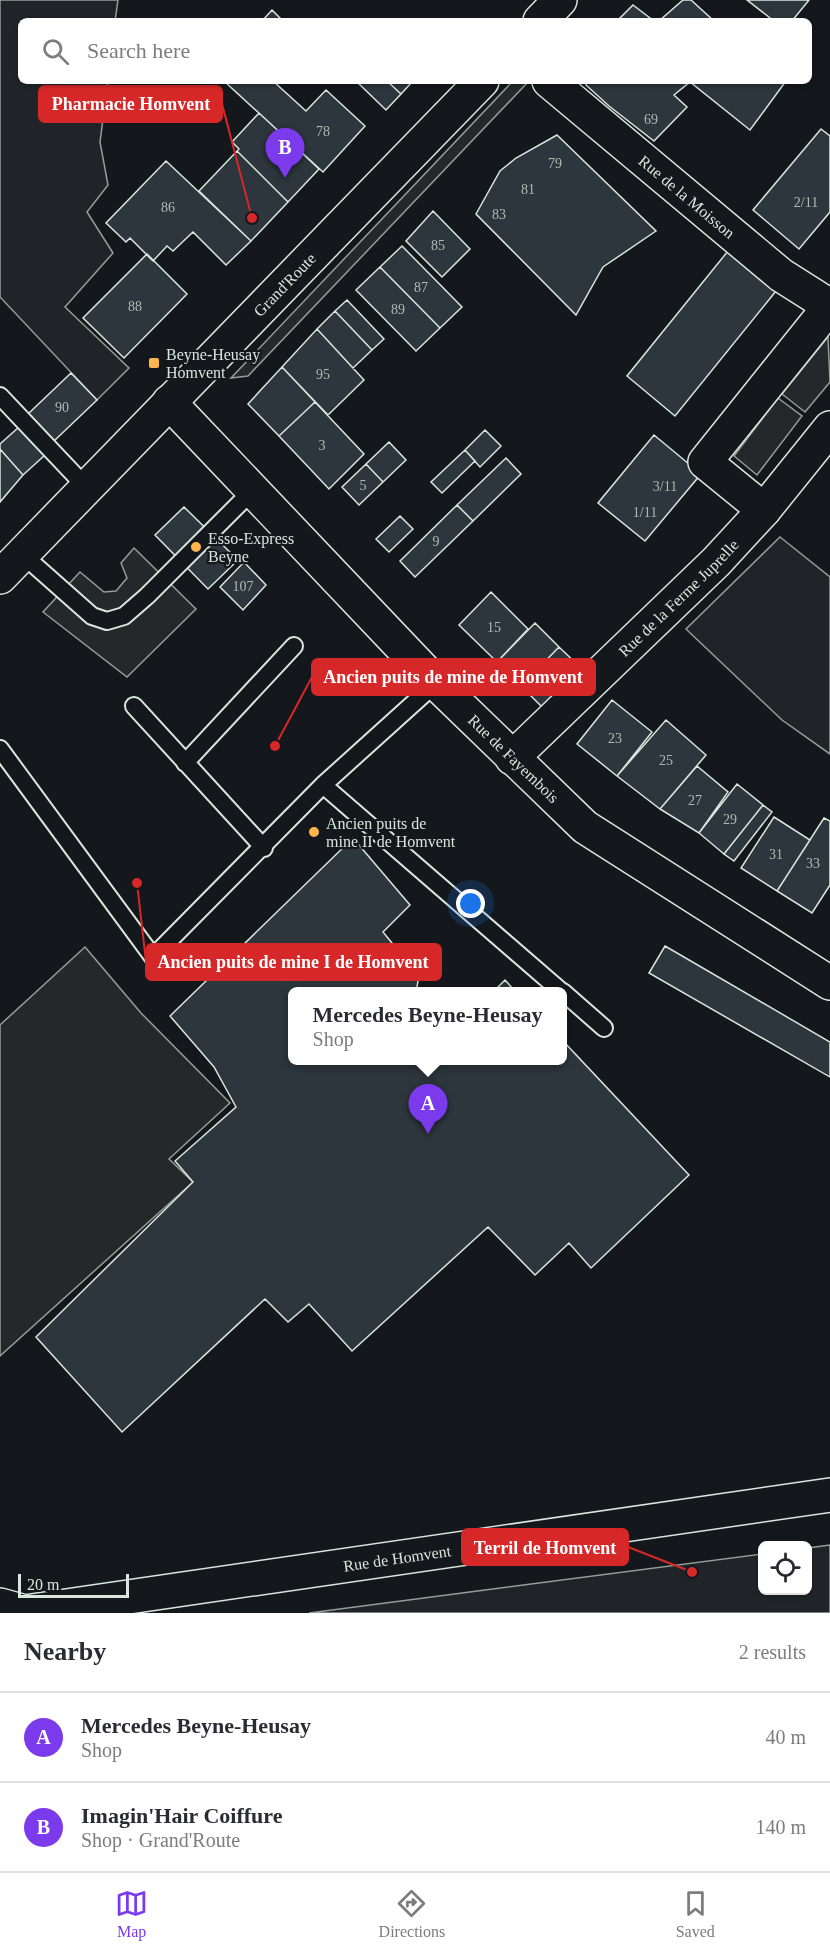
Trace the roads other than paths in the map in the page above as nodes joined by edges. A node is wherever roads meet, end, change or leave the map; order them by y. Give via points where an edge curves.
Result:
1 (560, 0) edge
2 (543, 18) edge
3 (479, 84) edge
4 (553, 84) edge
5 (830, 306) edge
6 (0, 396) edge
7 (169, 402) junction
8 (830, 428) edge
9 (86, 487) junction
10 (254, 489) junction
11 (764, 510) junction
12 (11, 565) edge
13 (294, 646) dead end
14 (435, 684) junction
15 (134, 706) dead end
16 (0, 749) edge
17 (512, 758) junction
18 (185, 763) junction
19 (323, 785) junction
20 (264, 848) junction
21 (830, 983) edge
22 (557, 987) edge
23 (567, 996) edge
24 (604, 1028) dead end
25 (830, 1495) edge
26 (0, 1605) edge

1 - 2 street
3 - 7 street, Grand'Route
4 - 5 street, Rue de la Moisson via 781,275
5 - 11 street via 705,462
6 - 9 lane
7 - 9 street, Grand'Route
7 - 10 street, Rue de Fayembois
8 - 11 street, Rue de la Ferme Juprelle
9 - 12 street, Grand'Route
10 - 12 lane via 124,616 106,621 92,616
10 - 14 street, Rue de Fayembois
11 - 17 street, Rue de la Ferme Juprelle via 716,562
13 - 18 lane
14 - 17 street, Rue de Fayembois
14 - 19 lane
15 - 18 lane
16 - 20 lane via 153,957
17 - 21 street, Rue de Fayembois via 585,827
18 - 20 lane
19 - 20 lane
19 - 22 lane
23 - 24 lane
25 - 26 street, Rue de Homvent via 25,1612

